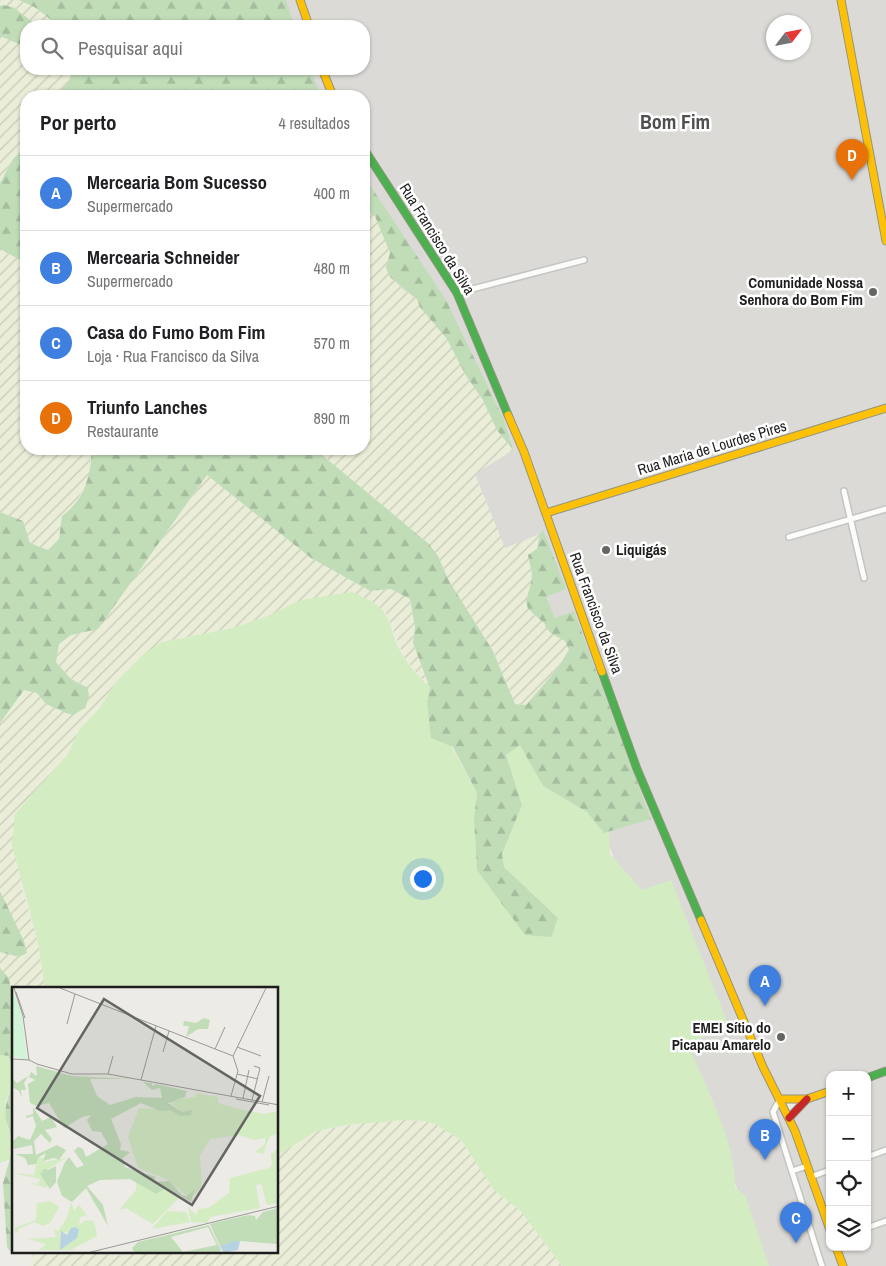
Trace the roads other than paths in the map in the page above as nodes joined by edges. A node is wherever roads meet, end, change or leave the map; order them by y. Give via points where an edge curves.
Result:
1 (300, 0) edge
2 (841, 0) edge
3 (307, 20) edge
4 (324, 75) edge
5 (331, 90) edge
6 (370, 158) edge
7 (886, 241) edge
8 (584, 260) dead end
9 (457, 293) junction
10 (886, 408) edge
11 (844, 491) dead end
12 (886, 508) edge
13 (546, 513) junction
14 (849, 520) junction
15 (789, 537) dead end
16 (864, 578) dead end
17 (886, 1071) edge
18 (871, 1077) edge
19 (826, 1092) edge
20 (780, 1099) junction
21 (807, 1099) junction
22 (789, 1118) junction
23 (886, 1150) edge
24 (871, 1156) edge
25 (807, 1166) junction
26 (826, 1171) edge
27 (792, 1172) junction
28 (810, 1177) junction
29 (826, 1219) edge
30 (886, 1221) edge
31 (871, 1227) edge
32 (837, 1251) edge
33 (822, 1266) edge
34 (843, 1266) edge

1 - 3 main road
2 - 7 main road
4 - 5 main road
6 - 9 main road, Rua Francisco da Silva
8 - 9 street
9 - 13 main road, Rua Francisco da Silva
10 - 13 main road, Rua Maria de Lourdes Pires
11 - 14 street
12 - 14 street
13 - 20 main road, Rua Francisco da Silva via 637,769
14 - 15 street
14 - 16 street
17 - 18 main road
19 - 21 main road
20 - 21 main road
20 - 22 main road, Rua Francisco da Silva
20 - 27 street via 773,1112
21 - 22 main road
22 - 25 main road, Rua Francisco da Silva
23 - 24 street
25 - 27 street
25 - 28 main road, Rua Francisco da Silva
26 - 28 street
27 - 33 street
28 - 29 main road, Rua Francisco da Silva
30 - 31 street
32 - 34 main road

